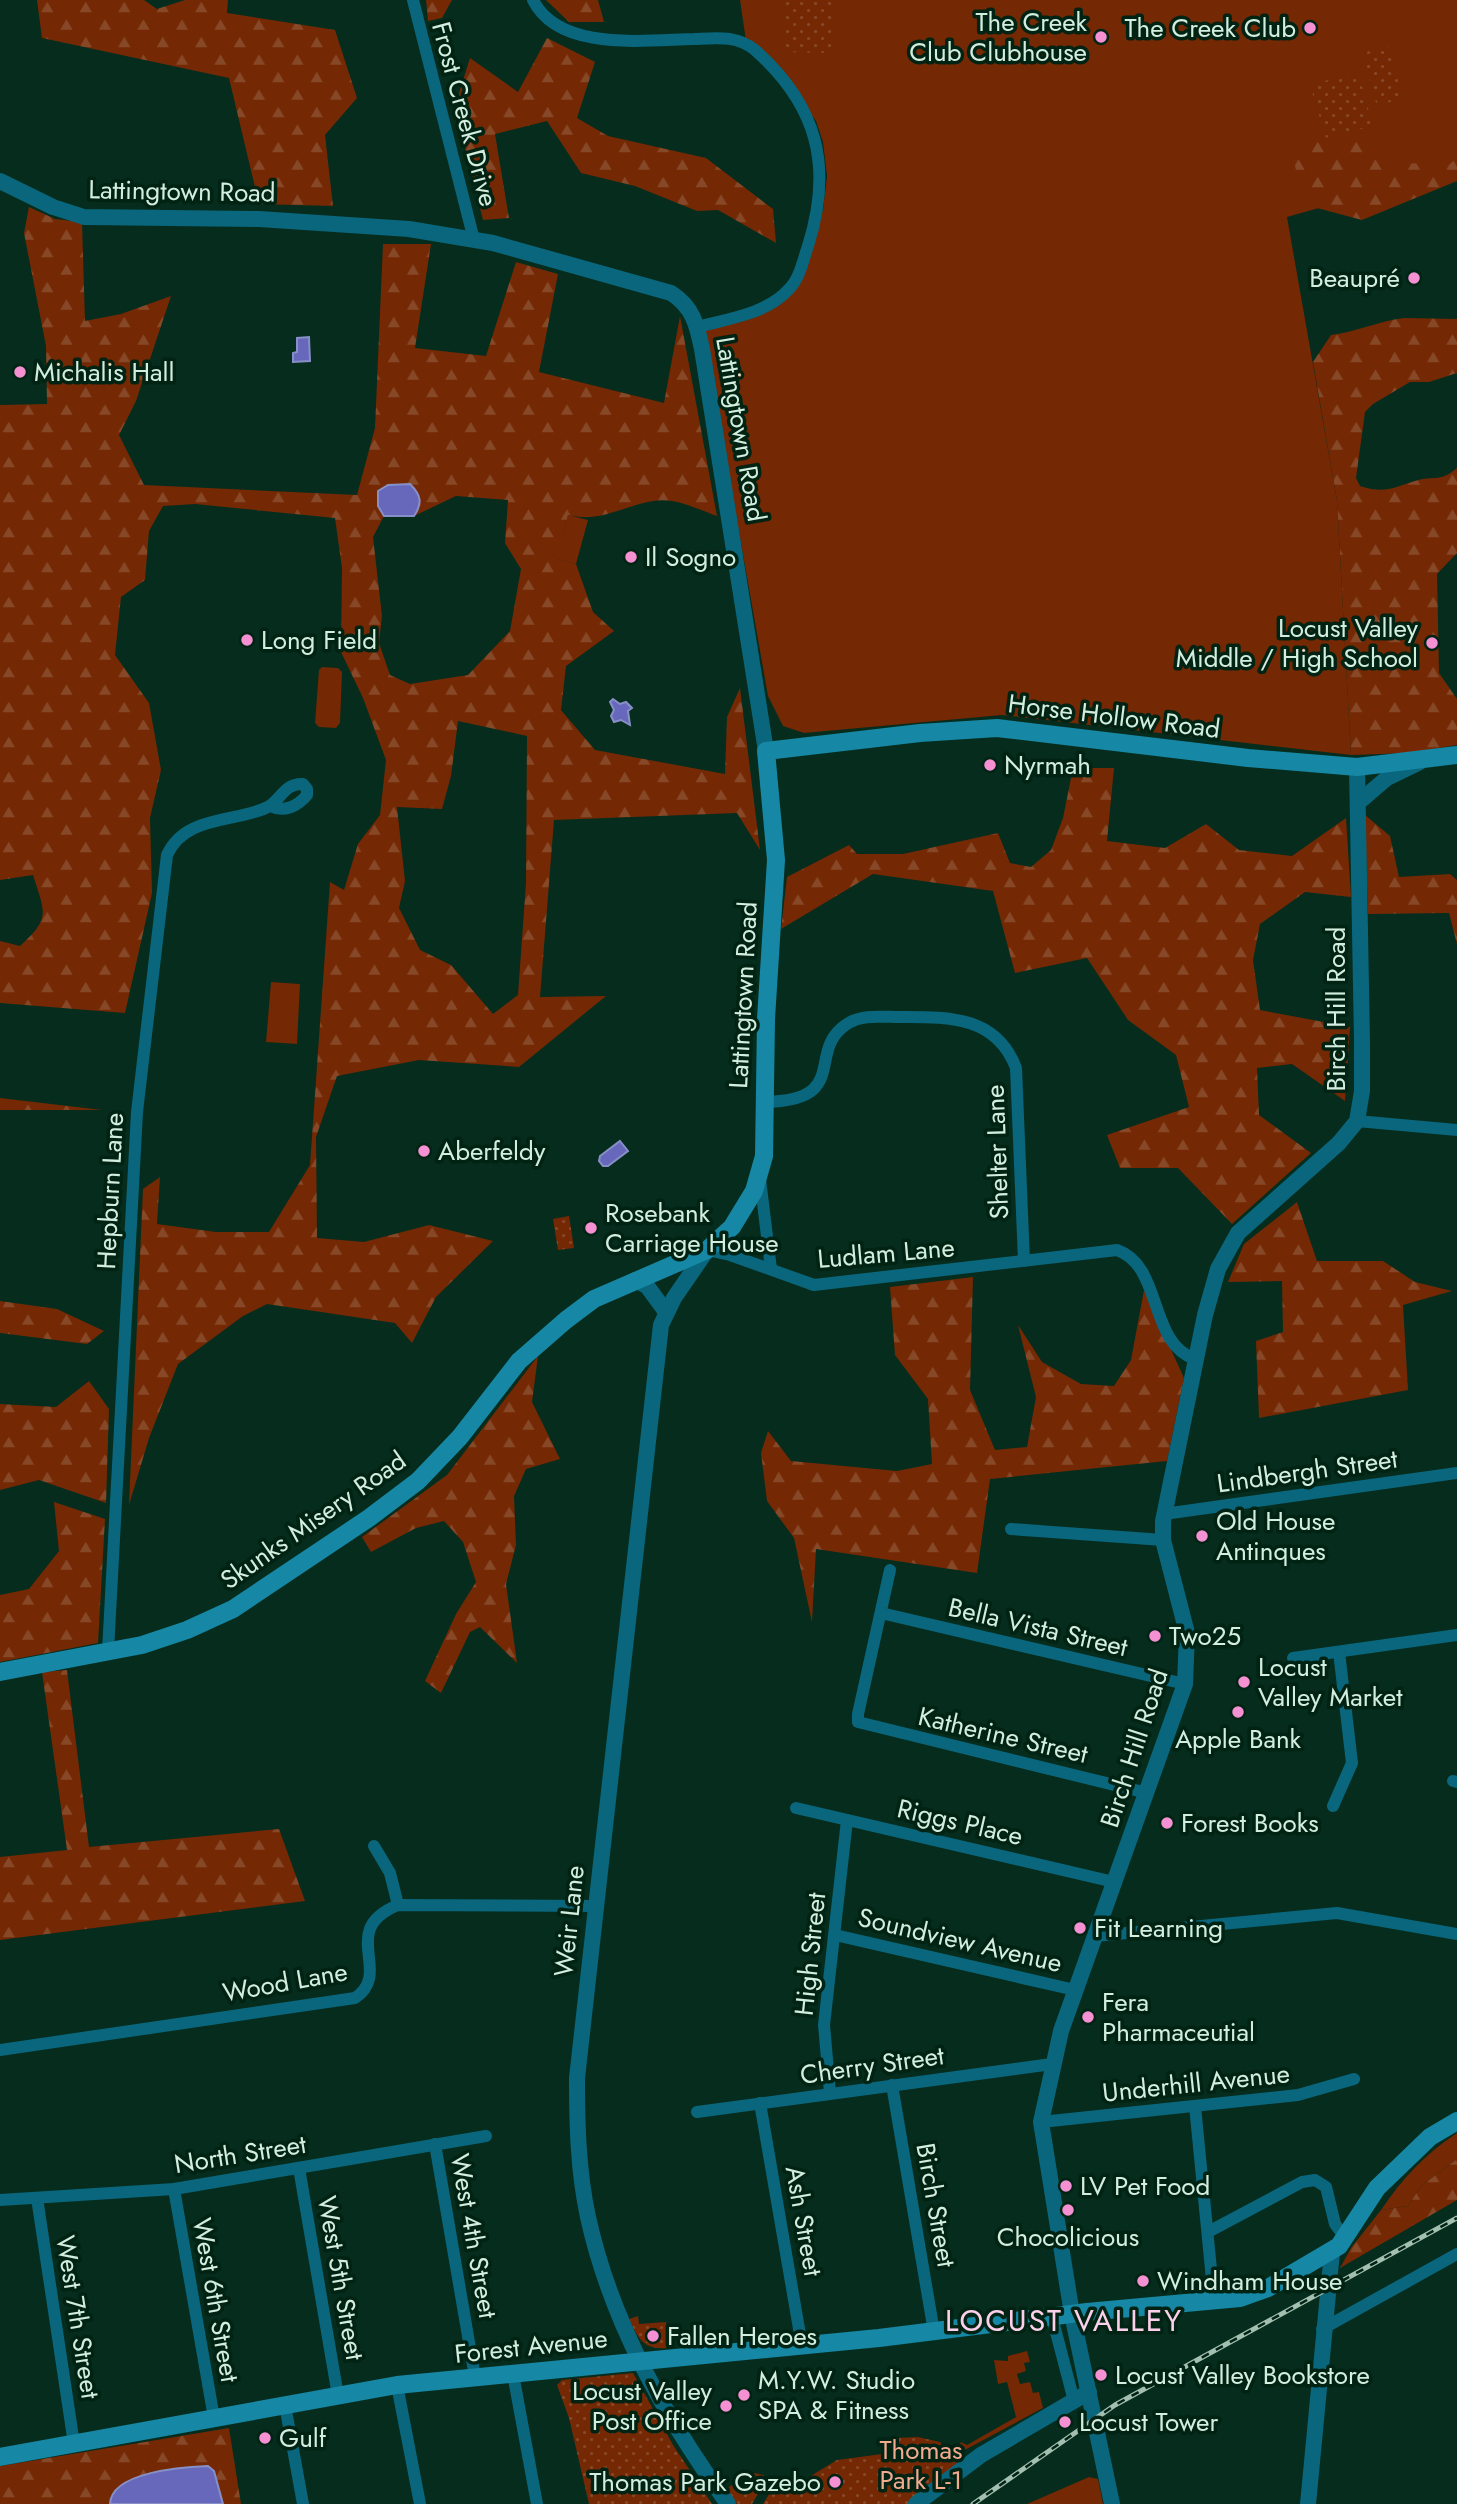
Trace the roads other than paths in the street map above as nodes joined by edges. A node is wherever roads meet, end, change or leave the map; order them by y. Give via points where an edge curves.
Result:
1 (413, 0) edge
2 (533, 0) edge
3 (0, 181) edge
4 (474, 240) junction
5 (697, 327) junction
6 (766, 751) junction
7 (1457, 755) edge
8 (1423, 761) junction
9 (1357, 767) junction
10 (1359, 802) junction
11 (270, 806) dead end
12 (764, 1102) junction
13 (1357, 1121) junction
14 (1457, 1130) edge
15 (760, 1176) junction
16 (707, 1250) junction
17 (1024, 1261) junction
18 (771, 1269) junction
19 (635, 1280) junction
20 (666, 1312) junction
21 (1195, 1359) junction
22 (1457, 1473) edge
23 (1164, 1514) junction
24 (1011, 1529) dead end
25 (1163, 1541) junction
26 (890, 1570) dead end
27 (881, 1613) junction
28 (1457, 1635) edge
29 (108, 1651) junction
30 (1339, 1652) junction
31 (1293, 1658) dead end
32 (0, 1672) edge
33 (1185, 1685) junction
34 (1147, 1793) junction
35 (1333, 1805) dead end
36 (796, 1808) dead end
37 (847, 1819) junction
38 (374, 1846) dead end
39 (1114, 1882) junction
40 (398, 1905) junction
41 (595, 1906) junction
42 (1457, 1934) edge
43 (835, 1935) junction
44 (1095, 1936) junction
45 (1075, 1990) junction
46 (0, 2050) edge
47 (1052, 2064) junction
48 (1354, 2079) dead end
49 (892, 2085) junction
50 (830, 2093) junction
51 (760, 2103) junction
52 (1195, 2106) junction
53 (697, 2112) dead end
54 (1457, 2121) edge
55 (1041, 2122) junction
56 (486, 2136) dead end
57 (435, 2144) junction
58 (299, 2168) junction
59 (174, 2189) junction
60 (37, 2198) junction
61 (0, 2200) edge
62 (1208, 2232) junction
63 (1346, 2239) junction
64 (1332, 2252) junction
65 (1457, 2254) edge
66 (1214, 2300) junction
67 (1072, 2314) junction
68 (1052, 2317) junction
69 (1322, 2329) junction
70 (934, 2332) junction
71 (803, 2346) junction
72 (640, 2361) junction
73 (513, 2374) junction
74 (475, 2377) junction
75 (397, 2385) junction
76 (1089, 2392) junction
77 (338, 2396) junction
78 (1074, 2401) junction
79 (285, 2405) junction
80 (214, 2418) junction
81 (74, 2444) junction
82 (0, 2457) edge
83 (303, 2504) edge
84 (420, 2504) edge
85 (537, 2504) edge
86 (728, 2504) edge
87 (916, 2504) edge
88 (1112, 2504) edge
89 (1308, 2504) edge

1 - 4 street, Frost Creek Drive
2 - 5 street via 557,27 587,37 740,40 770,65 806,116 818,143 822,173 817,211 798,276 774,302
3 - 4 street, Lattingtown Road via 84,217 359,224
4 - 5 street, Lattingtown Road via 671,293 689,307
5 - 6 street, Lattingtown Road
6 - 9 main road, Horse Hollow Road via 997,728
6 - 12 main road, Lattingtown Road via 776,860
7 - 8 main road, Horse Hollow Road
8 - 9 main road, Horse Hollow Road
8 - 10 street via 1387,778
9 - 10 street, Birch Hill Road
10 - 13 street, Birch Hill Road via 1362,1079
11 - 29 street, Hepburn Lane via 186,832 167,855 137,1112
12 - 15 main road, Lattingtown Road
12 - 17 street, Shelter Lane via 791,1102 811,1093 837,1033 856,1019 943,1017 990,1032 1005,1044 1016,1068
13 - 14 street
13 - 21 street, Birch Hill Road via 1339,1143 1231,1241 1213,1284
15 - 16 main road, Lattingtown Road via 738,1220
15 - 18 street
16 - 18 street, Ludlam Lane
16 - 19 main road, Skunks Misery Road
16 - 20 street, Weir Lane
17 - 18 street, Ludlam Lane via 831,1285 801,1282
17 - 21 street, Ludlam Lane via 1095,1251 1128,1254 1138,1264 1170,1338 1178,1350
19 - 20 street via 647,1286
19 - 29 main road, Skunks Misery Road via 594,1299 539,1342 437,1463 369,1518 233,1609 187,1630
20 - 41 street, Weir Lane via 656,1362
21 - 23 street, Birch Hill Road
22 - 23 street, Lindbergh Street
23 - 25 street, Birch Hill Road
24 - 25 street
25 - 33 street, Birch Hill Road via 1187,1633
26 - 27 street
27 - 33 street, Bella Vista Street
27 - 34 street, Katherine Street via 858,1714 861,1725
28 - 30 street
29 - 32 main road, Skunks Misery Road
30 - 31 street
30 - 35 street via 1352,1763
33 - 34 street, Birch Hill Road
34 - 39 street, Birch Hill Road
36 - 37 street, Riggs Place
37 - 39 street, Riggs Place
37 - 43 street, High Street
38 - 40 street via 390,1873
39 - 44 street, Birch Hill Road
40 - 41 street
40 - 46 street, Wood Lane via 372,1921 369,1977 365,1990 355,1998
41 - 72 street, Weir Lane via 577,2078 579,2153 588,2217 604,2276
42 - 44 street via 1337,1913
43 - 45 street, Soundview Avenue
43 - 50 street, High Street via 824,2025
44 - 45 street, Birch Hill Road
45 - 47 street, Birch Hill Road
47 - 49 street, Cherry Street
47 - 55 street, Birch Hill Road
48 - 52 street, Underhill Avenue via 1298,2095
49 - 50 street, Cherry Street
49 - 70 street, Birch Street
50 - 51 street, Cherry Street
51 - 53 street, Cherry Street
51 - 71 street, Ash Street
52 - 55 street, Underhill Avenue
52 - 62 street
54 - 63 main road, Forest Avenue via 1430,2137 1377,2189
55 - 67 street, Birch Hill Road
56 - 57 street, North Street
57 - 58 street, North Street
57 - 74 street, West 4th Street
58 - 59 street, North Street
58 - 77 street, West 5th Street
59 - 60 street, North Street
59 - 80 street, West 6th Street
60 - 61 street, North Street
60 - 81 street, West 7th Street
62 - 63 street via 1302,2182 1315,2180 1326,2187 1335,2224
62 - 66 street
63 - 64 main road, Forest Avenue
64 - 66 main road, Forest Avenue via 1254,2294
64 - 69 street
65 - 69 street
66 - 67 main road, Forest Avenue
67 - 68 main road, Forest Avenue
67 - 76 street, Birch Hill Road
68 - 70 main road, Forest Avenue
68 - 78 street
69 - 89 street
70 - 71 main road, Forest Avenue
71 - 72 main road, Forest Avenue
72 - 73 main road, Forest Avenue
72 - 86 street, Weir Lane via 691,2453
73 - 74 main road, Forest Avenue
73 - 85 street
74 - 75 main road, Forest Avenue
75 - 77 main road, Forest Avenue
75 - 84 street
76 - 78 street
76 - 88 street, Birch Hill Road
77 - 79 main road, Forest Avenue
78 - 87 street via 981,2455
79 - 80 main road, Forest Avenue
79 - 83 street
80 - 81 main road, Forest Avenue
81 - 82 main road, Forest Avenue

